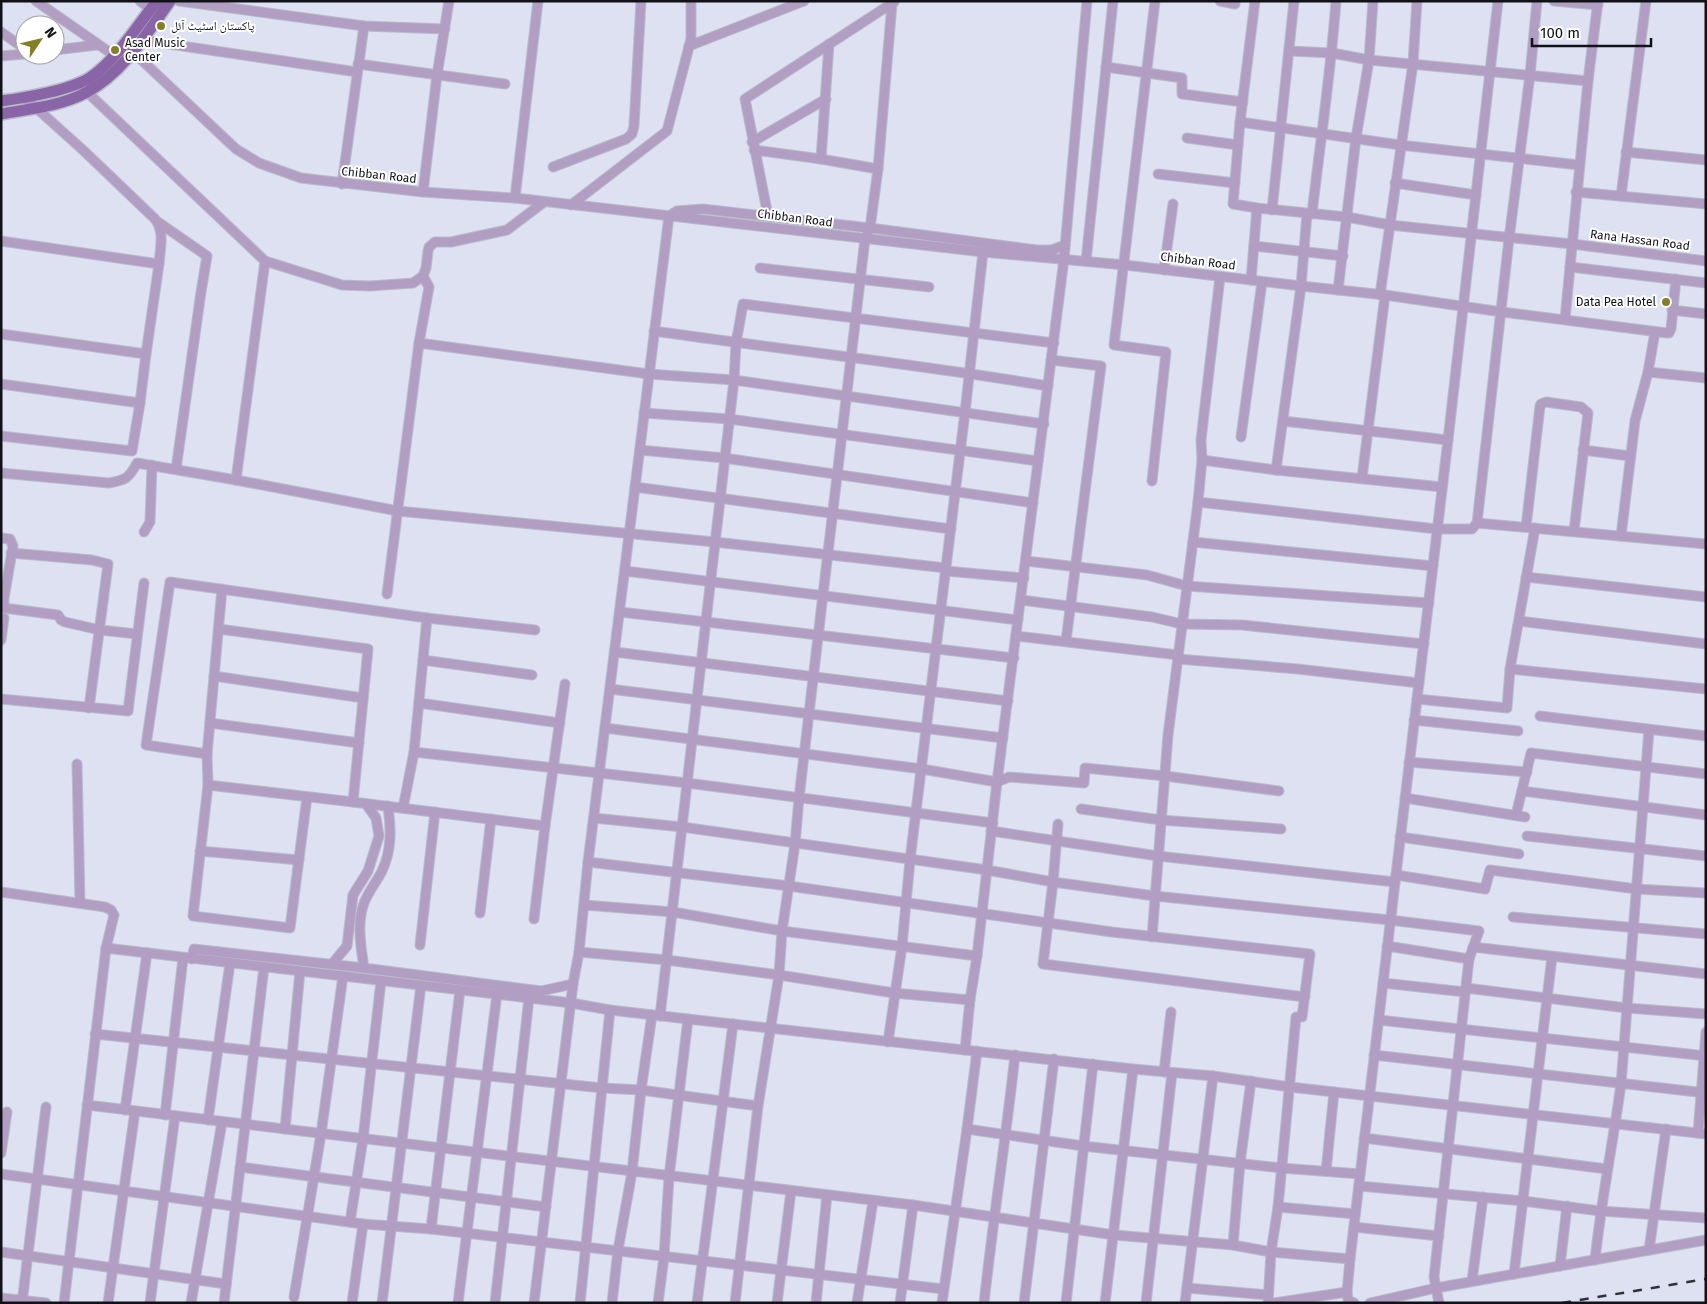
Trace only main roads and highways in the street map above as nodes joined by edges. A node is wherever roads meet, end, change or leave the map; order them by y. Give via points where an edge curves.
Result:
1 (170, 1) edge
2 (154, 5) edge
3 (1, 101) edge
4 (1, 114) edge

1 - 4 main road via 114,72 87,92 36,108
2 - 3 main road via 114,56 90,77

